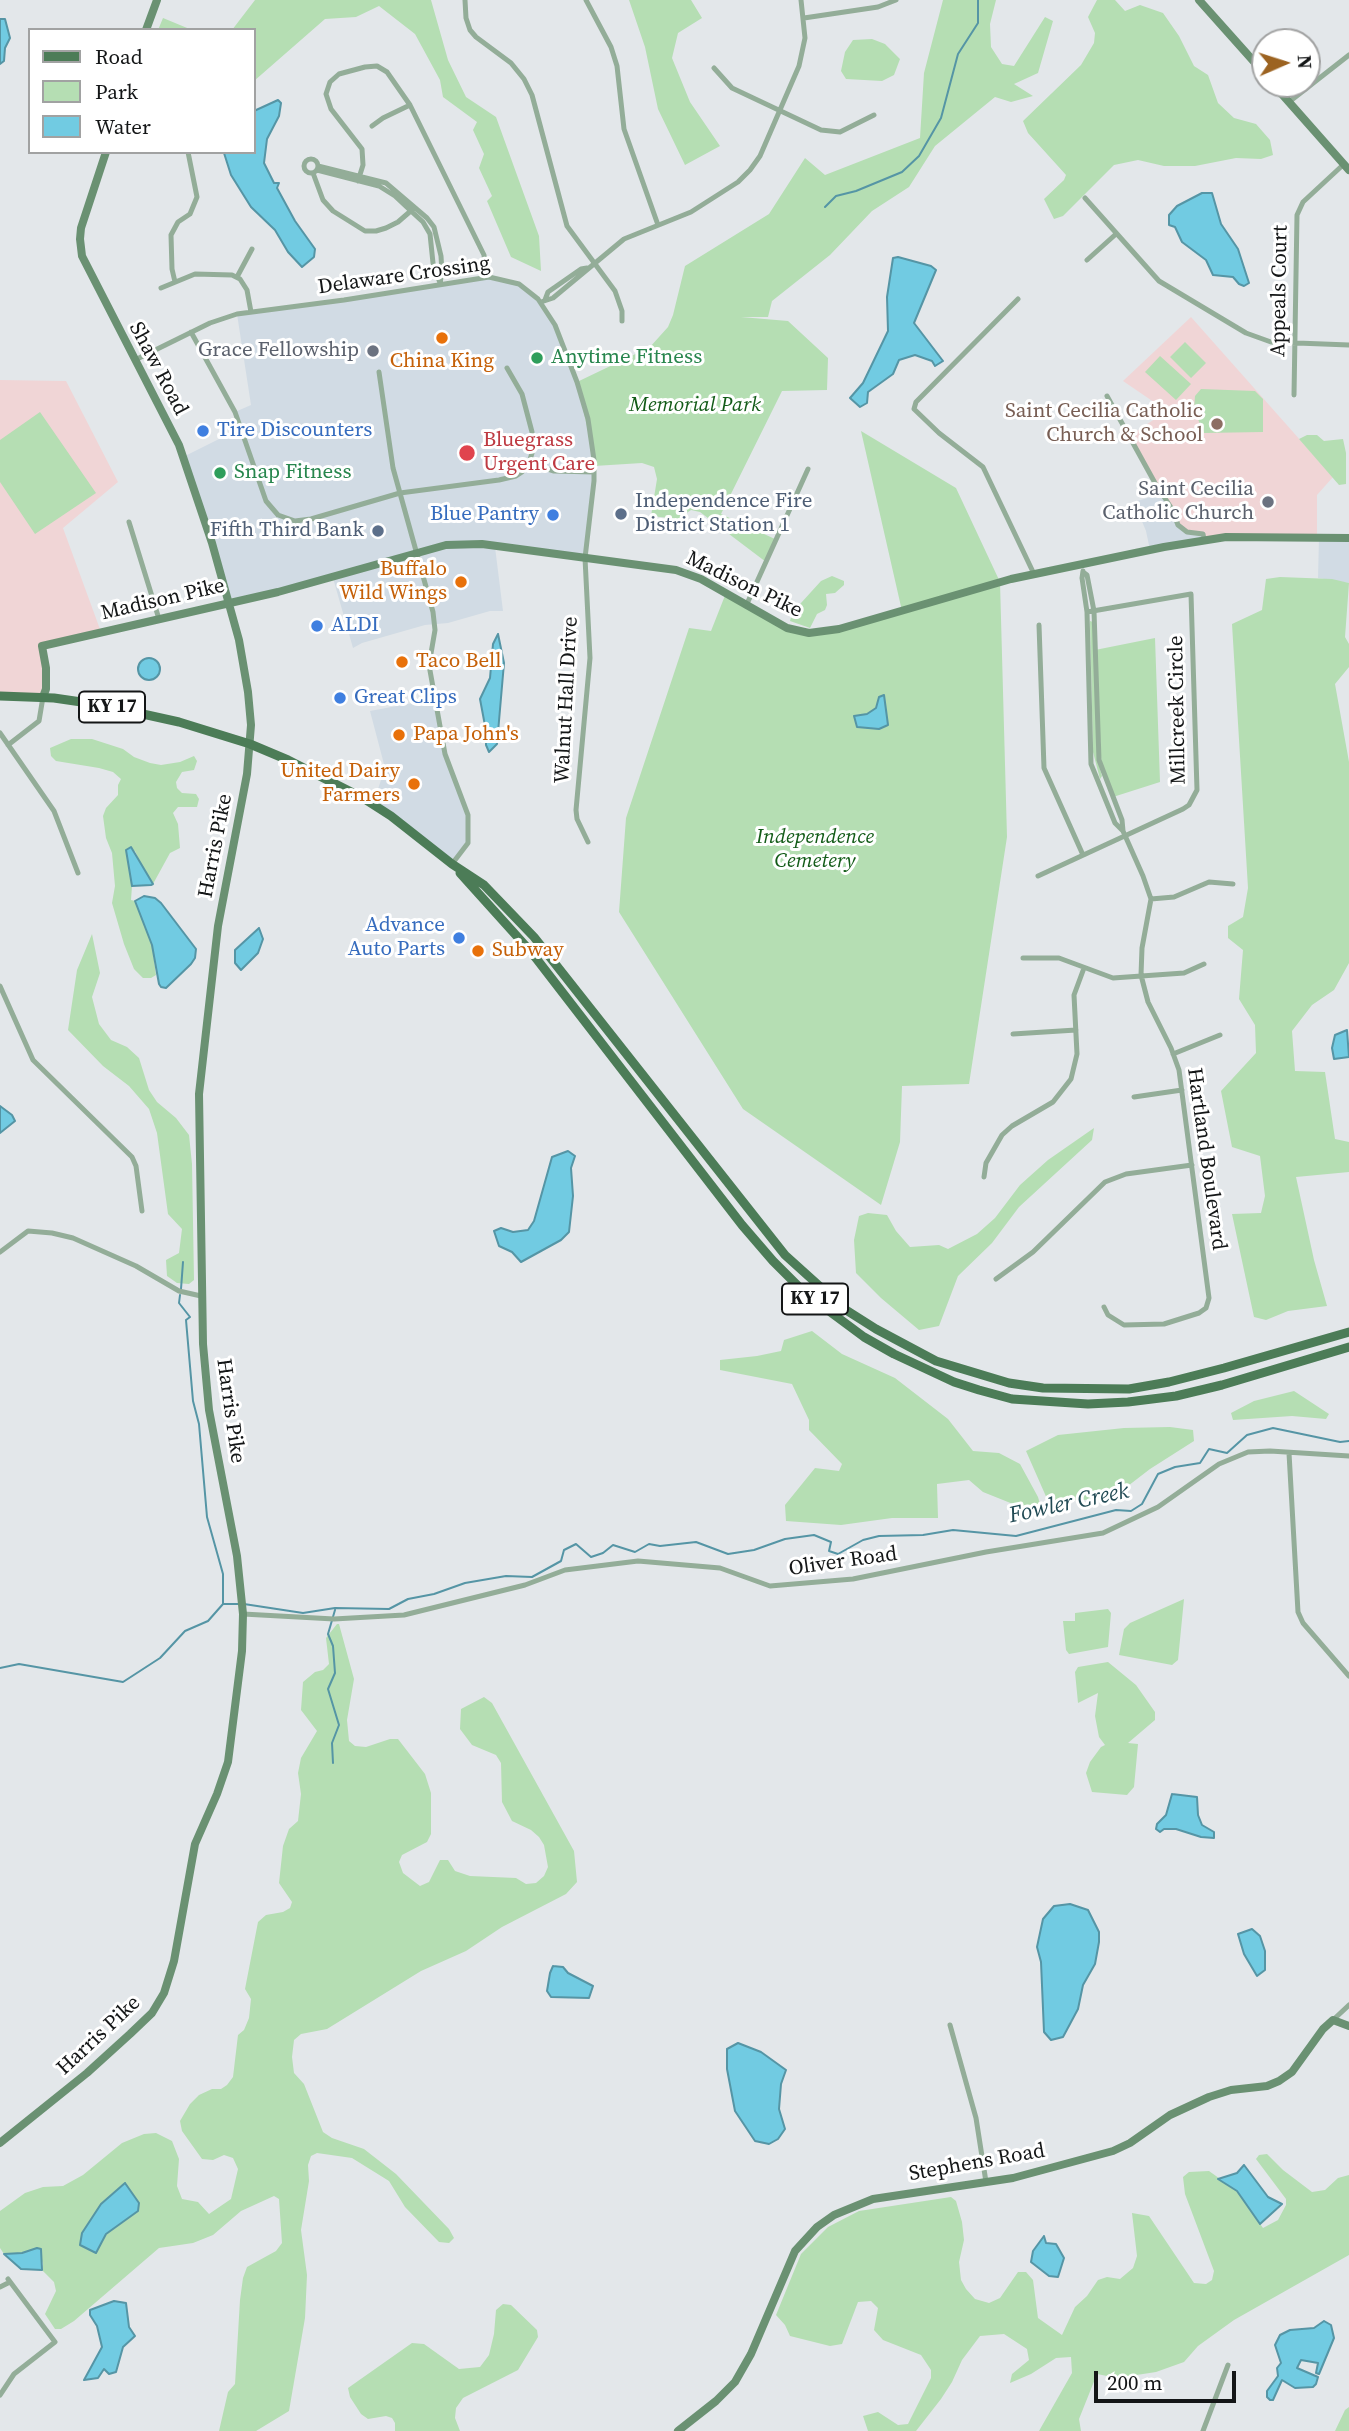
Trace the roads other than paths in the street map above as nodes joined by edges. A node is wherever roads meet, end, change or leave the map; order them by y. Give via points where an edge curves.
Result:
1 (157, 0) edge
2 (465, 0) edge
3 (586, 0) edge
4 (801, 0) edge
5 (896, 0) edge
6 (1199, 0) edge
7 (804, 18) junction
8 (147, 28) edge
9 (1349, 55) edge
10 (1251, 58) edge
11 (714, 68) dead end
12 (1285, 98) edge
13 (1289, 102) junction
14 (410, 105) junction
15 (780, 110) junction
16 (874, 115) dead end
17 (372, 126) dead end
18 (105, 154) edge
19 (188, 154) edge
20 (1346, 167) edge
21 (359, 178) junction
22 (1085, 198) dead end
23 (413, 208) junction
24 (658, 225) junction
25 (1116, 234) junction
26 (252, 249) dead end
27 (1087, 261) dead end
28 (593, 263) junction
29 (237, 277) junction
30 (486, 277) junction
31 (175, 282) junction
32 (440, 284) junction
33 (162, 288) dead end
34 (1018, 299) dead end
35 (543, 301) junction
36 (250, 312) junction
37 (622, 321) dead end
38 (191, 332) junction
39 (1294, 344) junction
40 (1349, 345) edge
41 (134, 361) junction
42 (507, 368) dead end
43 (379, 372) dead end
44 (1294, 395) dead end
45 (1107, 396) dead end
46 (529, 463) junction
47 (808, 469) dead end
48 (594, 472) junction
49 (400, 493) junction
50 (129, 522) dead end
51 (1349, 538) edge
52 (1204, 540) junction
53 (417, 553) junction
54 (585, 558) junction
55 (1082, 568) junction
56 (1034, 575) junction
57 (228, 604) junction
58 (746, 606) junction
59 (1087, 611) junction
60 (1094, 611) junction
61 (159, 619) junction
62 (1040, 625) dead end
63 (0, 696) edge
64 (43, 697) junction
65 (0, 733) edge
66 (250, 744) junction
67 (9, 745) junction
68 (1124, 834) junction
69 (588, 842) dead end
70 (1083, 855) junction
71 (452, 864) junction
72 (78, 873) dead end
73 (1038, 876) dead end
74 (1233, 884) dead end
75 (1151, 899) junction
76 (1023, 958) dead end
77 (1204, 964) dead end
78 (1084, 968) junction
79 (1142, 975) junction
80 (0, 986) edge
81 (1076, 1030) junction
82 (1013, 1034) dead end
83 (1220, 1035) dead end
84 (1173, 1054) junction
85 (1182, 1090) junction
86 (1134, 1097) dead end
87 (1192, 1165) junction
88 (984, 1177) dead end
89 (142, 1210) dead end
90 (0, 1252) edge
91 (996, 1279) dead end
92 (201, 1296) junction
93 (1104, 1307) dead end
94 (1349, 1332) edge
95 (1349, 1347) edge
96 (1289, 1453) junction
97 (1349, 1456) edge
98 (243, 1614) junction
99 (1349, 1676) edge
100 (1349, 2005) edge
101 (1333, 2020) junction
102 (950, 2025) dead end
103 (1349, 2026) edge
104 (0, 2143) edge
105 (986, 2182) junction
106 (0, 2287) edge
107 (1228, 2365) dead end
108 (0, 2395) edge
109 (678, 2431) edge
110 (1203, 2431) edge

1 - 8 main road
2 - 28 street via 470,30 511,63 533,95 567,226
3 - 24 street via 614,56 624,129
4 - 7 street
5 - 7 street
6 - 10 main road
7 - 15 street via 802,57
9 - 13 street
11 - 15 street via 728,86
12 - 13 main road
13 - 20 main road
14 - 17 street
14 - 21 street via 387,72 377,66 339,74 330,82 327,102 362,149
14 - 30 street via 484,255
15 - 16 street via 829,132 840,132
15 - 24 street via 760,156 743,177 691,212
18 - 41 main road, Shaw Road via 81,228 80,248
19 - 31 street via 197,197 190,214 178,222 171,235
20 - 39 street, Appeals Court via 1303,202 1297,215
21 - 23 street
21 - 23 street via 316,170 323,200 332,211 365,231 386,228
22 - 25 street
23 - 32 street via 430,234
24 - 28 street via 624,239
25 - 27 street
25 - 39 street via 1164,285 1246,333
26 - 29 street
28 - 35 street via 553,298
28 - 37 street via 618,297
29 - 31 street via 195,274
29 - 36 street via 247,290
30 - 32 street, Delaware Crossing
30 - 35 street, Delaware Crossing via 519,284
31 - 33 street
32 - 36 street, Delaware Crossing
34 - 56 street via 914,409 984,467
35 - 48 street, Delaware Crossing via 585,407
36 - 38 street, Delaware Crossing via 227,316
38 - 41 street, Delaware Crossing
38 - 49 street via 235,412 267,501 278,515 301,521
39 - 40 street
39 - 44 street, Appeals Court
41 - 57 main road, Shaw Road via 178,445
42 - 46 street via 530,418 533,444
43 - 49 street
45 - 52 street via 1178,525 1187,532 1203,534
46 - 48 street via 554,471
46 - 49 street via 509,478
47 - 58 street
48 - 54 street, Delaware Crossing
49 - 53 street
50 - 61 street
51 - 52 main road, Madison Pike
52 - 55 main road, Madison Pike
53 - 54 main road, Madison Pike via 470,543
53 - 57 main road, Madison Pike
53 - 71 street via 435,623 429,665 432,690 445,754 462,794 470,831 468,843
54 - 58 main road, Madison Pike via 676,570
54 - 69 street, Walnut Hall Drive via 590,658 576,810
55 - 56 main road, Madison Pike
55 - 59 street
55 - 60 street
56 - 58 main road, Madison Pike via 816,633 787,628
57 - 61 main road, Madison Pike
57 - 66 main road, Harris Pike via 245,668
59 - 60 street, Millcreek Circle
59 - 68 street via 1091,764
60 - 68 street via 1099,760
60 - 68 street, Millcreek Circle via 1188,593 1192,597 1197,790 1183,809
61 - 64 main road, Madison Pike via 42,646
62 - 70 street via 1044,768
63 - 64 main road, KY 17
64 - 66 main road, KY 17 via 162,717
64 - 67 street via 39,721
65 - 67 street
66 - 71 main road, KY 17 via 363,798
66 - 92 main road, Harris Pike via 218,926 201,1070
67 - 72 street via 54,811
68 - 70 street, Millcreek Circle
68 - 75 street
70 - 73 street, Millcreek Circle
71 - 94 main road, KY 17 via 484,885 534,937 785,1255 846,1310 906,1346 936,1361 1009,1383 1043,1388 1129,1388 1224,1368
71 - 95 main road, KY 17 via 532,953 773,1261 833,1314 894,1354 954,1382 1012,1399 1088,1404 1176,1396
74 - 75 street via 1209,883 1174,897
75 - 79 street, Hartland Boulevard
76 - 78 street via 1059,958
77 - 79 street via 1184,973
78 - 79 street via 1114,978
78 - 81 street via 1074,995
79 - 84 street, Hartland Boulevard via 1148,1002
80 - 89 street via 33,1060 132,1157
81 - 82 street
81 - 88 street via 1076,1065 1065,1089 1002,1135 986,1163
83 - 84 street
84 - 85 street, Hartland Boulevard
85 - 86 street
85 - 87 street, Hartland Boulevard
87 - 91 street via 1126,1174 1105,1182 1033,1252
87 - 93 street, Hartland Boulevard via 1208,1285 1206,1308 1171,1323 1130,1326 1114,1319
90 - 92 street via 28,1231 52,1233 136,1265 179,1291
92 - 98 main road, Harris Pike via 209,1410 235,1543
96 - 97 street, Oliver Road
96 - 98 street, Oliver Road via 1256,1451 1234,1456 1158,1507 1103,1533 853,1579 769,1586 720,1567 638,1561 565,1570 525,1585 404,1615 334,1619
96 - 99 street via 1298,1612
98 - 104 main road, Harris Pike via 228,1762 192,1854 164,1993 137,2028
100 - 101 street, Stephens Road
101 - 103 main road
101 - 105 main road, Stephens Road via 1292,2072 1272,2084 1209,2097 1113,2151
102 - 105 street via 976,2118
105 - 109 main road, Stephens Road via 864,2202 817,2227 795,2251 735,2382
106 - 108 street via 9,2281 55,2342 13,2374
107 - 110 street

